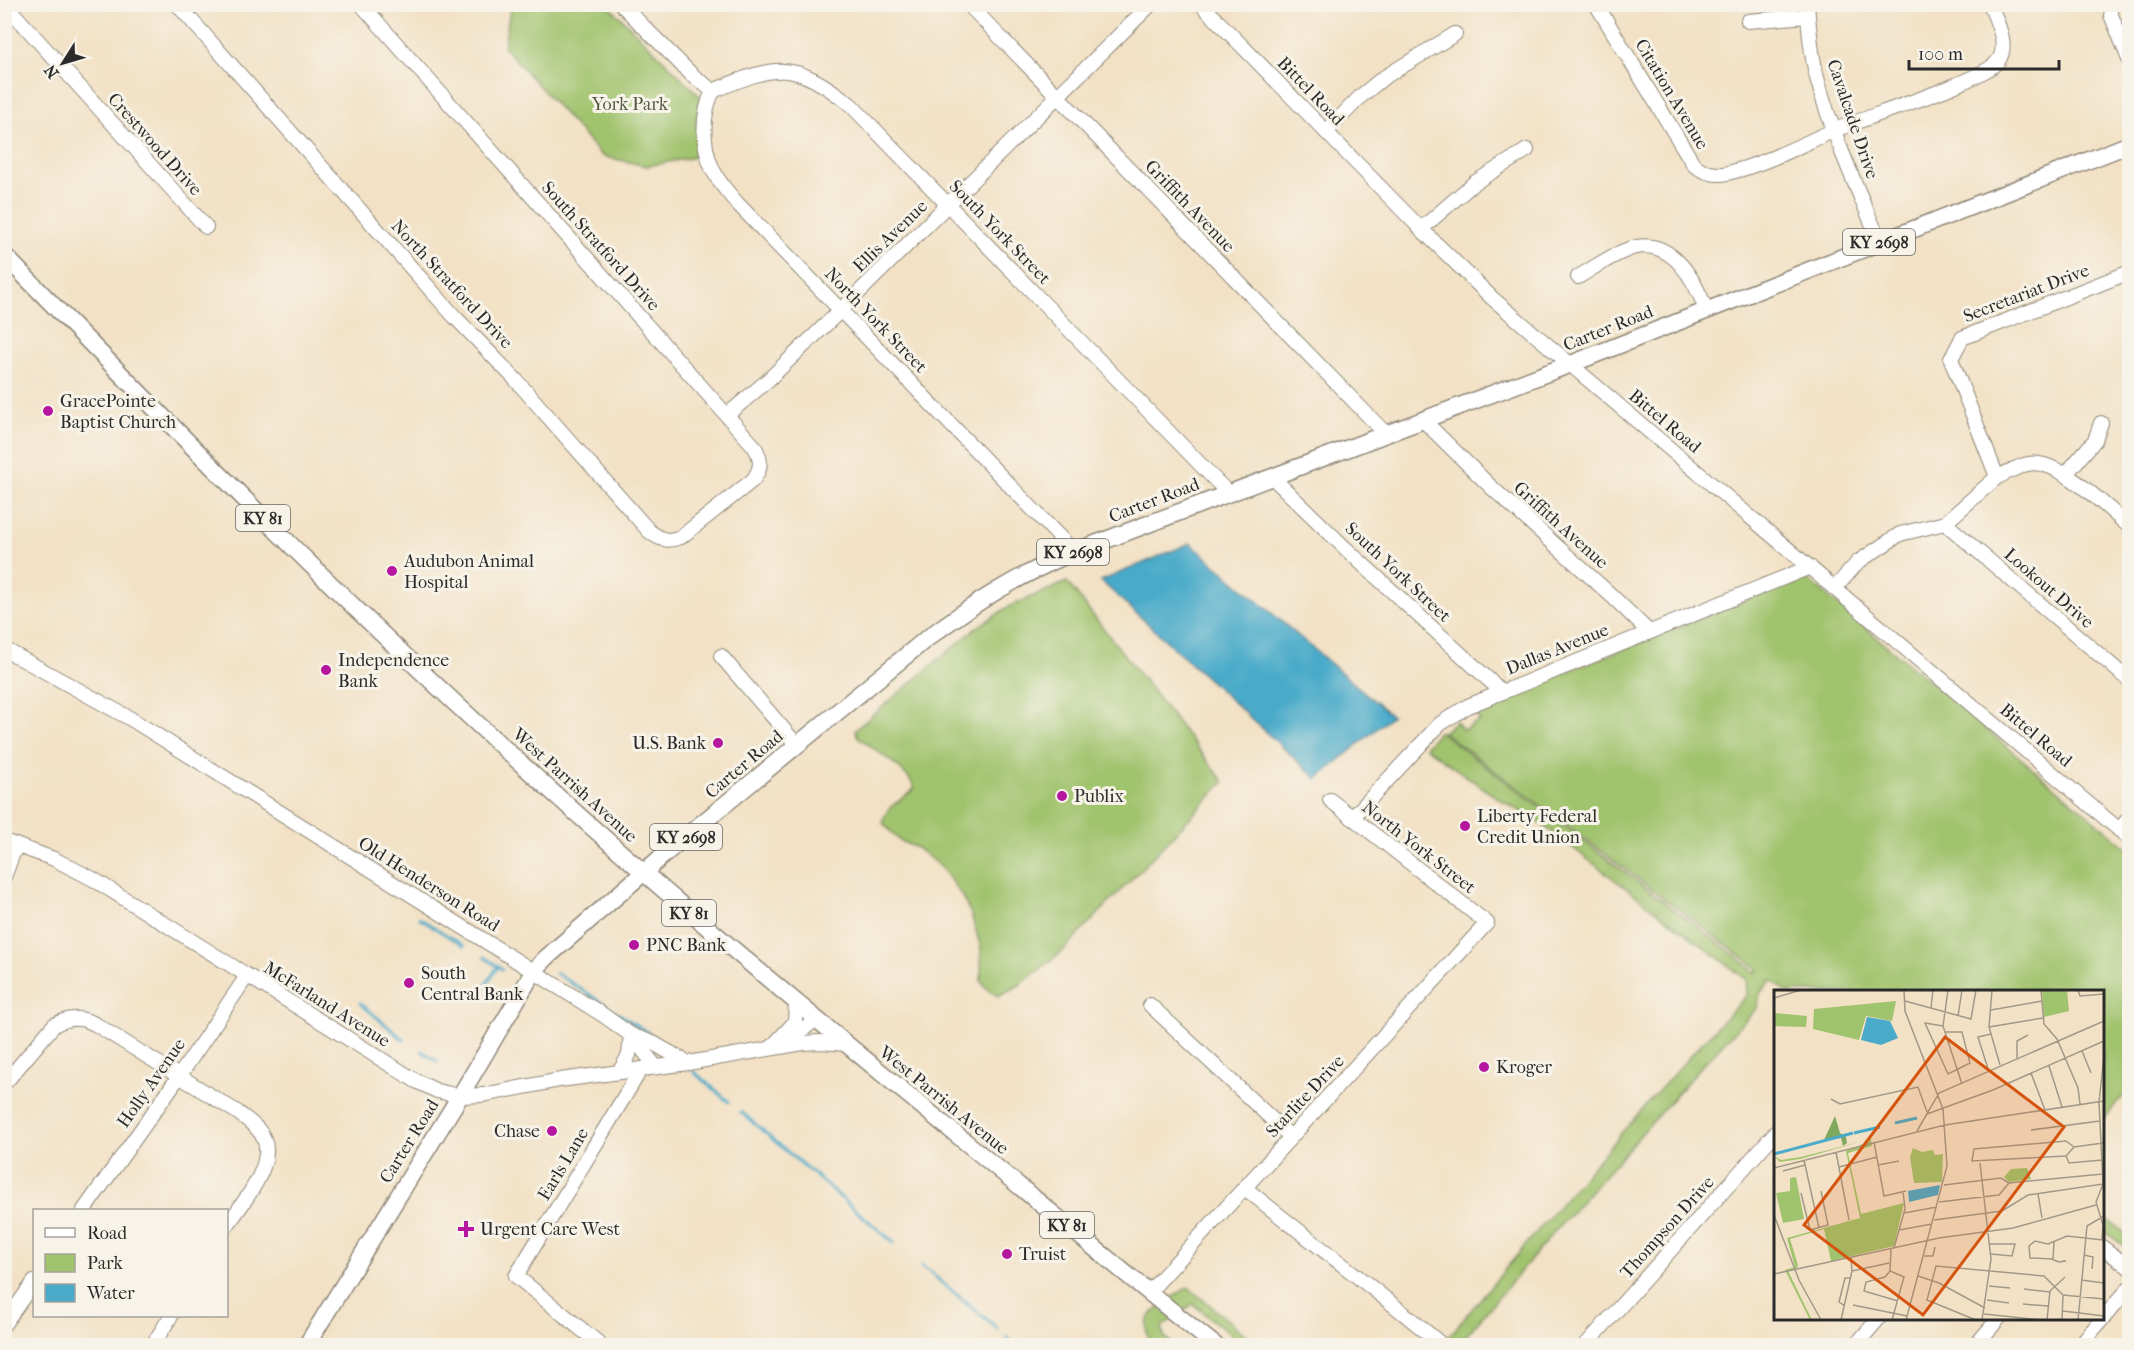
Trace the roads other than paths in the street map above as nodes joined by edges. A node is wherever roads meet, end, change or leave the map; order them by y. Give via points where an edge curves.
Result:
1 (5, 4) edge
2 (177, 4) edge
3 (361, 4) edge
4 (621, 4) edge
5 (968, 4) edge
6 (1151, 4) edge
7 (1201, 4) edge
8 (1596, 4) edge
9 (1990, 4) edge
10 (1807, 10) edge
11 (2111, 15) dead end
12 (1748, 21) dead end
13 (1455, 34) dead end
14 (2130, 62) edge
15 (713, 91) junction
16 (1058, 97) junction
17 (1835, 130) junction
18 (1326, 132) junction
19 (2130, 144) edge
20 (1527, 150) dead end
21 (949, 204) junction
22 (206, 227) dead end
23 (1421, 229) junction
24 (1880, 242) junction
25 (4, 255) edge
26 (2130, 272) edge
27 (1578, 277) dead end
28 (841, 310) junction
29 (1706, 310) junction
30 (1571, 364) junction
31 (727, 414) junction
32 (1423, 420) junction
33 (2101, 423) dead end
34 (1386, 434) junction
35 (2066, 474) junction
36 (1272, 477) junction
37 (1997, 477) junction
38 (1228, 493) junction
39 (714, 512) joint
40 (1945, 523) junction
41 (2130, 528) edge
42 (1074, 552) junction
43 (1810, 567) junction
44 (1835, 588) junction
45 (1648, 632) junction
46 (4, 649) edge
47 (721, 656) dead end
48 (2130, 681) edge
49 (1501, 691) junction
50 (797, 745) junction
51 (1330, 800) dead end
52 (2130, 817) edge
53 (1352, 818) junction
54 (2119, 830) junction
55 (2130, 839) edge
56 (10, 843) edge
57 (644, 874) junction
58 (4, 877) edge
59 (1487, 923) joint
60 (534, 972) junction
61 (247, 976) junction
62 (796, 1004) junction
63 (1150, 1005) dead end
64 (816, 1019) junction
65 (631, 1035) junction
66 (846, 1044) junction
67 (772, 1047) junction
68 (688, 1063) junction
69 (656, 1067) junction
70 (641, 1068) junction
71 (620, 1071) junction
72 (180, 1075) junction
73 (4, 1084) edge
74 (460, 1096) junction
75 (1774, 1134) edge
76 (1291, 1137) junction
77 (1245, 1188) junction
78 (85, 1209) edge
79 (228, 1224) edge
80 (2104, 1248) edge
81 (2130, 1268) edge
82 (33, 1283) edge
83 (2130, 1287) edge
84 (1149, 1292) junction
85 (170, 1317) edge
86 (2104, 1317) edge
87 (1877, 1320) edge
88 (1997, 1320) edge
89 (2101, 1320) edge
90 (4, 1324) edge
91 (152, 1346) edge
92 (306, 1346) edge
93 (602, 1346) edge
94 (1216, 1346) edge
95 (1443, 1346) edge
96 (1585, 1346) edge
97 (1855, 1346) edge
98 (1975, 1346) edge
99 (2079, 1346) edge

1 - 22 street, Crestwood Drive
2 - 39 street, North Stratford Drive via 649,531 656,537 673,540
3 - 31 street, South Stratford Drive
4 - 15 street
5 - 16 street, Griffith Avenue
6 - 16 street, Ellis Avenue
7 - 18 street, Bittel Road
8 - 17 street, Citation Avenue via 1682,147 1701,171 1728,173
9 - 17 street via 2003,43 1993,67
10 - 12 street
10 - 17 street, Cavalcade Drive via 1817,76
11 - 14 street
13 - 18 street via 1383,78
15 - 21 street, South York Street via 765,71 794,72 823,83 850,104
15 - 28 street, North York Street via 705,141 717,179
16 - 21 street, Ellis Avenue
16 - 34 street, Griffith Avenue
17 - 24 street, Cavalcade Drive
18 - 23 street, Bittel Road
19 - 24 main road, Carter Road / KY 2698
20 - 23 street via 1474,183
21 - 28 street, Ellis Avenue
21 - 38 street, South York Street
23 - 30 street, Bittel Road via 1492,297
24 - 29 main road, Carter Road / KY 2698
25 - 57 main road, West Parrish Avenue / KY 81 via 358,612
26 - 37 street, Secretariat Drive via 1962,338 1951,359
27 - 29 street via 1633,248 1653,248 1674,257 1686,269
28 - 31 street, Ellis Avenue
28 - 42 street, North York Street
29 - 30 main road, Carter Road / KY 2698
30 - 32 main road, Carter Road / KY 2698
30 - 43 street, Bittel Road
31 - 39 street, South Stratford Drive via 754,446 761,464 753,480
32 - 34 main road, Carter Road / KY 2698
32 - 45 street, Griffith Avenue
33 - 35 street via 2095,440
34 - 36 main road, Carter Road / KY 2698
35 - 37 street via 2050,465 2028,464
35 - 41 street
36 - 38 main road, Carter Road / KY 2698
36 - 49 street, South York Street
37 - 40 street
38 - 42 main road, Carter Road / KY 2698
40 - 44 street via 1900,534 1858,562
40 - 48 street, Lookout Drive
42 - 50 main road, Carter Road / KY 2698 via 1019,577 962,611
43 - 44 street, Bittel Road
43 - 45 street, Dallas Avenue
44 - 54 street, Bittel Road
45 - 49 street, Dallas Avenue
46 - 60 street, Old Henderson Road via 131,719
47 - 50 street
49 - 53 street, Dallas Avenue via 1468,705 1440,724
50 - 57 main road, Carter Road / KY 2698
51 - 53 street, North York Street
52 - 54 street
53 - 59 street, North York Street
54 - 55 street, Bittel Road
56 - 58 street
56 - 61 street, McFarland Avenue via 93,879
57 - 60 main road, Carter Road
57 - 62 main road, West Parrish Avenue / KY 81
59 - 76 street, Starlite Drive
60 - 65 street, Old Henderson Road
60 - 74 main road, Carter Road
61 - 72 street, Holly Avenue
61 - 74 street, McFarland Avenue via 416,1081
62 - 64 main road, West Parrish Avenue / KY 81
62 - 67 street via 795,1022
63 - 76 street
64 - 66 main road, West Parrish Avenue / KY 81
64 - 67 street via 788,1041
65 - 68 street
65 - 69 street, Old Henderson Road
65 - 71 street via 629,1055
66 - 67 street via 820,1041
66 - 84 main road, West Parrish Avenue / KY 81
67 - 68 street
68 - 69 street
69 - 70 street, McFarland Avenue
70 - 71 street, McFarland Avenue
70 - 93 street, Earls Lane via 516,1276
71 - 74 street, McFarland Avenue
72 - 73 street via 95,1024 75,1018 54,1025
72 - 78 street, Holly Avenue
72 - 79 street via 237,1112 263,1138 266,1159 262,1169
74 - 92 main road, Carter Road
75 - 96 street, Thompson Drive
76 - 77 street, Starlite Drive
77 - 84 street, Starlite Drive
77 - 95 street
80 - 81 street
82 - 90 street
83 - 86 street
84 - 94 main road, West Parrish Avenue / KY 81
85 - 91 street
87 - 97 street
88 - 98 street
89 - 99 street

